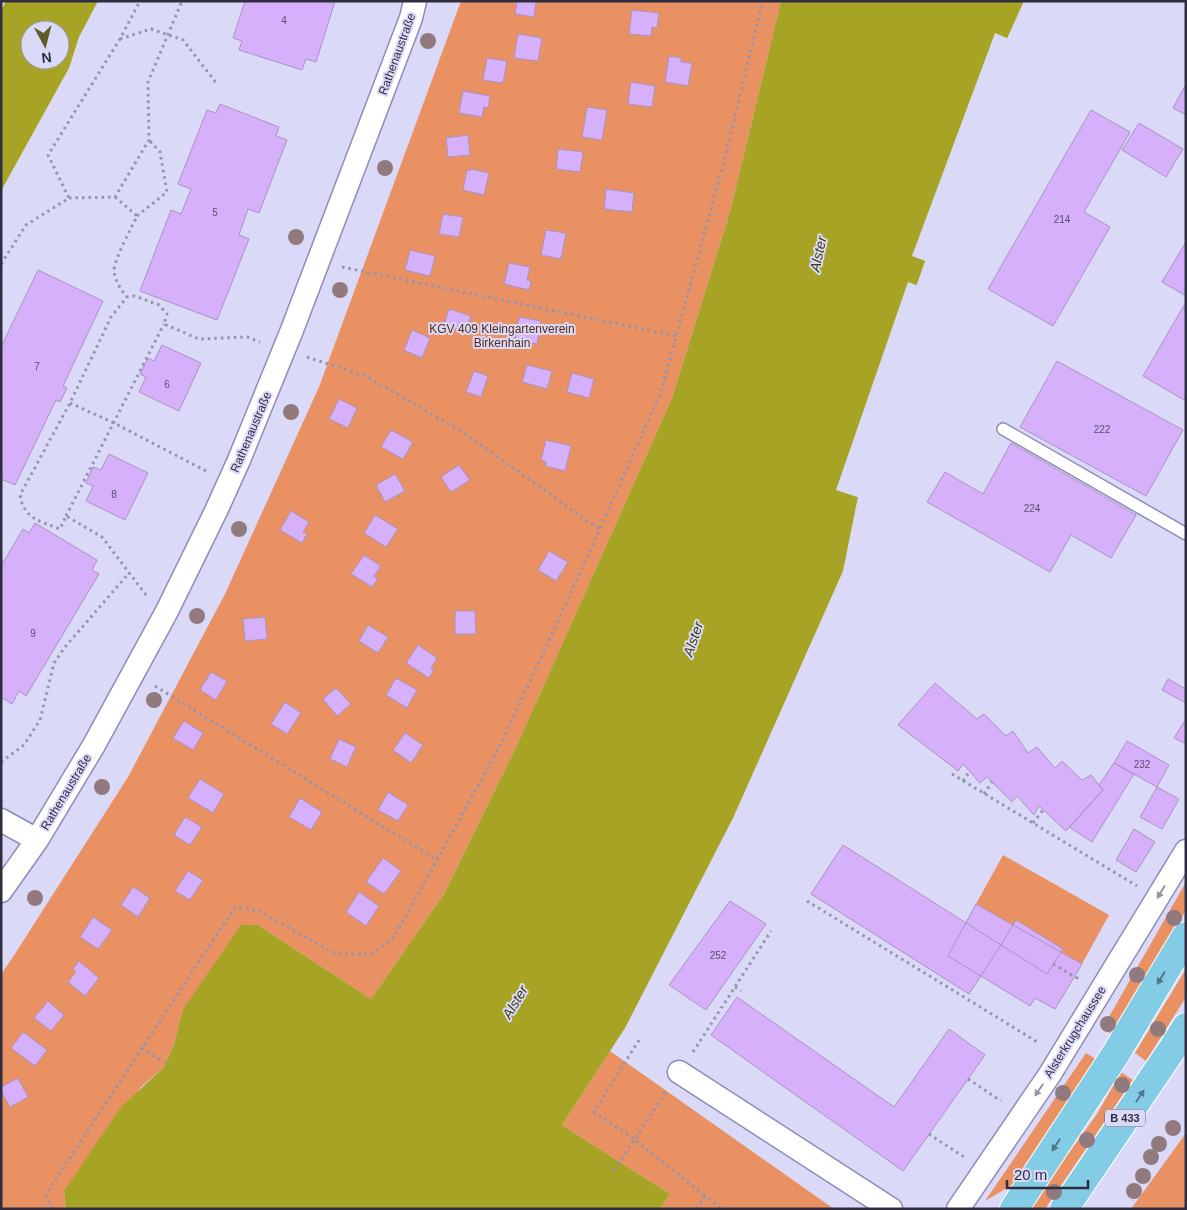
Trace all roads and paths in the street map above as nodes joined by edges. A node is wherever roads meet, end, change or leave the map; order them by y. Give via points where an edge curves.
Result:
1 (140, 1) edge
2 (182, 1) edge
3 (416, 1) edge
4 (763, 1) edge
5 (168, 35) junction
6 (120, 39) junction
7 (216, 84) dead end
8 (149, 140) junction
9 (115, 197) junction
10 (69, 198) junction
11 (137, 216) junction
12 (319, 262) junction
13 (1, 264) edge
14 (127, 297) junction
15 (164, 324) junction
16 (676, 336) junction
17 (247, 337) dead end
18 (284, 350) junction
19 (70, 403) junction
20 (114, 424) junction
21 (1003, 429) dead end
22 (229, 482) junction
23 (66, 516) junction
24 (599, 529) junction
25 (1186, 534) edge
26 (129, 573) junction
27 (137, 582) dead end
28 (133, 672) junction
29 (1, 762) edge
30 (970, 772) dead end
31 (952, 774) dead end
32 (963, 781) junction
33 (992, 782) dead end
34 (984, 794) junction
35 (1043, 810) dead end
36 (1, 820) edge
37 (1033, 823) junction
38 (37, 840) junction
39 (1186, 850) edge
40 (437, 860) junction
41 (1, 891) edge
42 (1157, 898) junction
43 (807, 901) dead end
44 (772, 931) dead end
45 (1186, 936) edge
46 (1053, 964) dead end
47 (1077, 978) dead end
48 (735, 988) junction
49 (741, 991) dead end
50 (1186, 1027) edge
51 (639, 1040) dead end
52 (1040, 1044) dead end
53 (142, 1048) junction
54 (165, 1063) dead end
55 (968, 1079) dead end
56 (673, 1081) junction
57 (1007, 1105) dead end
58 (929, 1134) dead end
59 (634, 1139) junction
60 (971, 1161) dead end
61 (614, 1170) dead end
62 (705, 1196) junction
63 (51, 1209) edge
64 (697, 1209) edge
65 (722, 1209) edge
66 (891, 1209) edge
67 (958, 1209) edge
68 (1014, 1209) edge
69 (1064, 1209) edge

1 - 6 path
2 - 5 path
3 - 12 street, Rathenaustraße
4 - 16 path via 723,165
5 - 6 path via 151,29
5 - 7 path via 183,40
5 - 8 path via 148,82
6 - 10 path via 48,155
8 - 9 path
8 - 11 path via 160,152 167,192
9 - 10 path
9 - 11 path
10 - 13 path via 26,225
11 - 14 path via 114,270
12 - 16 path
12 - 18 street, Rathenaustraße
14 - 15 path via 135,296 159,305 167,314
14 - 19 path via 111,317
15 - 17 path via 199,339
15 - 20 path
16 - 24 path via 661,392
18 - 22 street, Rathenaustraße
18 - 24 path via 368,377 462,432
19 - 20 path
19 - 23 path via 20,495 28,515 38,520 60,530
20 - 22 path
20 - 23 path
21 - 25 lane
22 - 28 street, Rathenaustraße via 167,611
23 - 26 path via 102,537
24 - 40 path via 502,742
26 - 27 path
26 - 29 path via 54,663 40,720 24,745
28 - 38 street, Rathenaustraße
28 - 40 path
30 - 32 path
31 - 32 path
32 - 34 path
33 - 34 path
34 - 37 path
35 - 37 path
36 - 38 street, Rathenaustraße
37 - 42 path
38 - 41 street, Rathenaustraße
39 -> 42 street, Alsterkrugchaussee
40 - 53 path via 395,936 374,954 336,954 259,911 235,907
42 -> 67 street, Alsterkrugchaussee via 1050,1074
43 - 52 path
44 - 48 path
45 -> 68 main road via 1116,1055
46 - 47 path
48 - 49 path
48 - 56 path
69 -> 50 main road, B 433
51 - 59 path via 594,1112
53 - 54 path
53 - 63 path via 46,1194
55 - 57 path
56 - 59 path
56 - 66 street
58 - 60 path
59 - 61 path
59 - 62 path
62 - 64 path
62 - 65 path

